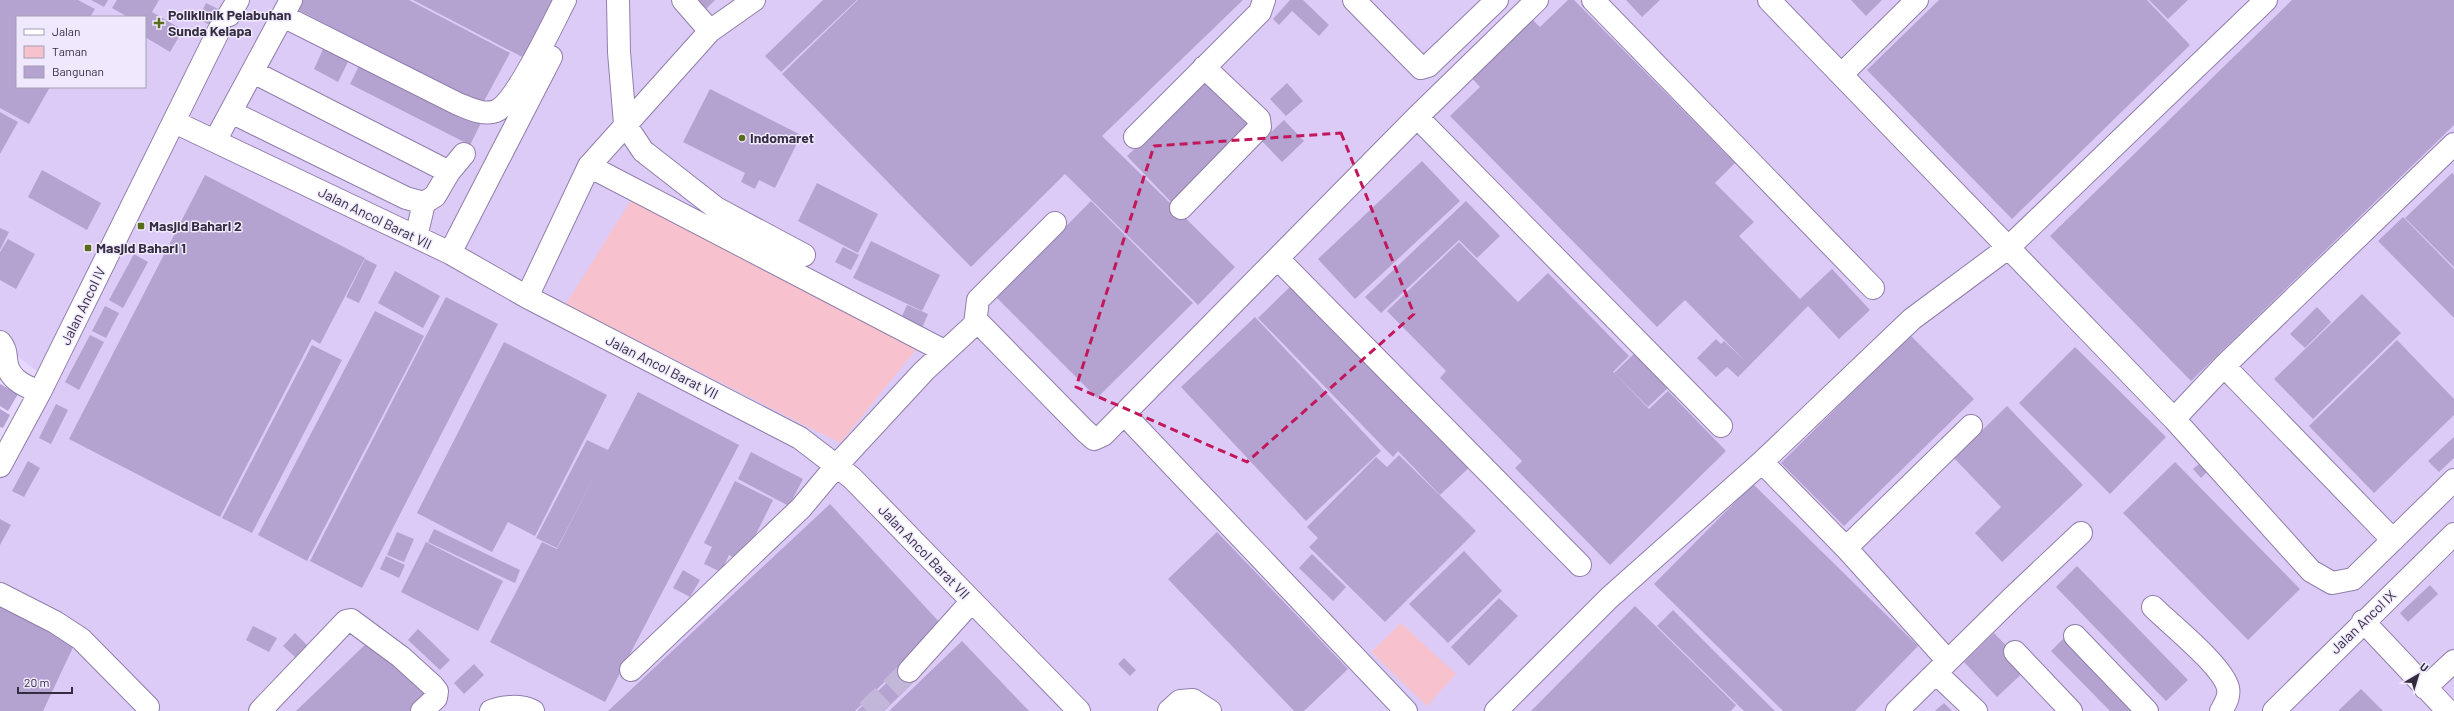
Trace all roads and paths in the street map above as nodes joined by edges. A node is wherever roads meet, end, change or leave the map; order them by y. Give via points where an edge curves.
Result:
1 (565, 0) edge
2 (581, 0) edge
3 (618, 0) edge
4 (683, 0) edge
5 (754, 0) edge
6 (1264, 0) edge
7 (1354, 0) edge
8 (1497, 0) edge
9 (1537, 0) edge
10 (1593, 0) edge
11 (1769, 0) edge
12 (1918, 0) edge
13 (2266, 0) edge
14 (287, 8) edge
15 (229, 15) edge
16 (710, 31) junction
17 (1204, 67) junction
18 (253, 72) junction
19 (1842, 74) junction
20 (231, 112) junction
21 (1417, 117) junction
22 (174, 124) junction
23 (625, 124) junction
24 (1135, 137) dead end
25 (215, 141) junction
26 (2454, 144) edge
27 (464, 154) dead end
28 (590, 166) junction
29 (449, 172) junction
30 (424, 203) junction
31 (1181, 208) dead end
32 (1055, 223) dead end
33 (416, 237) junction
34 (2009, 247) junction
35 (450, 253) junction
36 (804, 255) dead end
37 (1278, 259) junction
38 (1873, 288) dead end
39 (527, 298) junction
40 (975, 324) junction
41 (0, 342) edge
42 (944, 351) junction
43 (2224, 366) junction
44 (40, 392) junction
45 (1125, 415) junction
46 (2174, 420) junction
47 (1721, 426) dead end
48 (1971, 426) dead end
49 (1762, 462) junction
50 (837, 465) junction
51 (0, 466) edge
52 (2454, 480) edge
53 (2081, 533) dead end
54 (2454, 534) edge
55 (2393, 540) junction
56 (1846, 548) junction
57 (1580, 565) dead end
58 (0, 594) edge
59 (972, 601) junction
60 (2153, 607) dead end
61 (2363, 621) junction
62 (2075, 636) dead end
63 (2015, 652) dead end
64 (2454, 660) edge
65 (1942, 667) junction
66 (631, 670) dead end
67 (909, 671) tunnel mouth
68 (2426, 688) junction
69 (148, 710) edge
70 (260, 711) edge
71 (422, 711) edge
72 (491, 711) edge
73 (533, 711) edge
74 (1080, 711) edge
75 (1170, 711) edge
76 (1210, 711) edge
77 (1406, 711) edge
78 (1496, 711) edge
79 (1897, 711) edge
80 (1976, 711) edge
81 (2071, 711) edge
82 (2147, 711) edge
83 (2221, 711) edge
84 (2274, 711) edge
85 (2448, 711) edge

1 - 14 street via 532,64 509,100 496,111 484,112 458,104
2 - 35 street
3 - 23 street
4 - 16 street
5 - 16 street
6 - 17 street via 1260,12
7 - 8 street via 1421,68 1428,66
9 - 21 street
10 - 38 street
11 - 19 street
12 - 19 street
13 - 34 street
14 - 18 street
15 - 22 street, Jalan Ancol IV
16 - 23 street
17 - 24 street
17 - 31 street via 1261,123 1260,127
18 - 20 street
18 - 29 street
19 - 34 street
20 - 25 street
20 - 30 street via 406,198
21 - 37 street
21 - 47 street
22 - 25 street, Jalan Ancol Barat VII
22 - 44 street, Jalan Ancol IV
23 - 28 street
23 - 36 street via 644,151 716,208
25 - 33 street, Jalan Ancol Barat VII
26 - 43 street
27 - 29 street
28 - 39 street
28 - 42 street
29 - 30 street via 435,196
30 - 33 street
32 - 40 street via 978,300
33 - 35 street, Jalan Ancol Barat VII
34 - 46 street
34 - 49 street via 1912,319
35 - 39 street, Jalan Ancol Barat VII
37 - 45 street
37 - 57 street
39 - 50 street, Jalan Ancol Barat VII via 800,438
40 - 42 street
40 - 45 street via 980,324 1094,438 1103,435
41 - 44 street via 7,352 7,365 11,374 26,386
42 - 50 street
43 - 46 street
43 - 55 street
44 - 51 street, Jalan Ancol IV
45 - 77 street
46 - 55 street via 2311,571 2332,583 2353,579
48 - 56 street
49 - 56 street
49 - 78 street via 1610,598
50 - 59 street, Jalan Ancol Barat VII
50 - 66 street via 788,521
52 - 55 street
53 - 65 street
54 - 61 street, Jalan Ancol IX
56 - 65 street
58 - 69 street via 55,622 81,639
59 - 67 street
59 - 74 street, Jalan Ancol Barat VII
60 - 83 street via 2220,671 2228,690 2227,702
61 - 68 street
61 - 84 street, Jalan Ancol IX
62 - 82 street
63 - 81 street
64 - 68 street
65 - 79 street
65 - 80 street
68 - 85 street
70 - 71 street via 346,621 351,620 401,657 437,691 436,698
72 - 73 street via 500,707 527,708
75 - 76 street via 1180,701 1193,700

